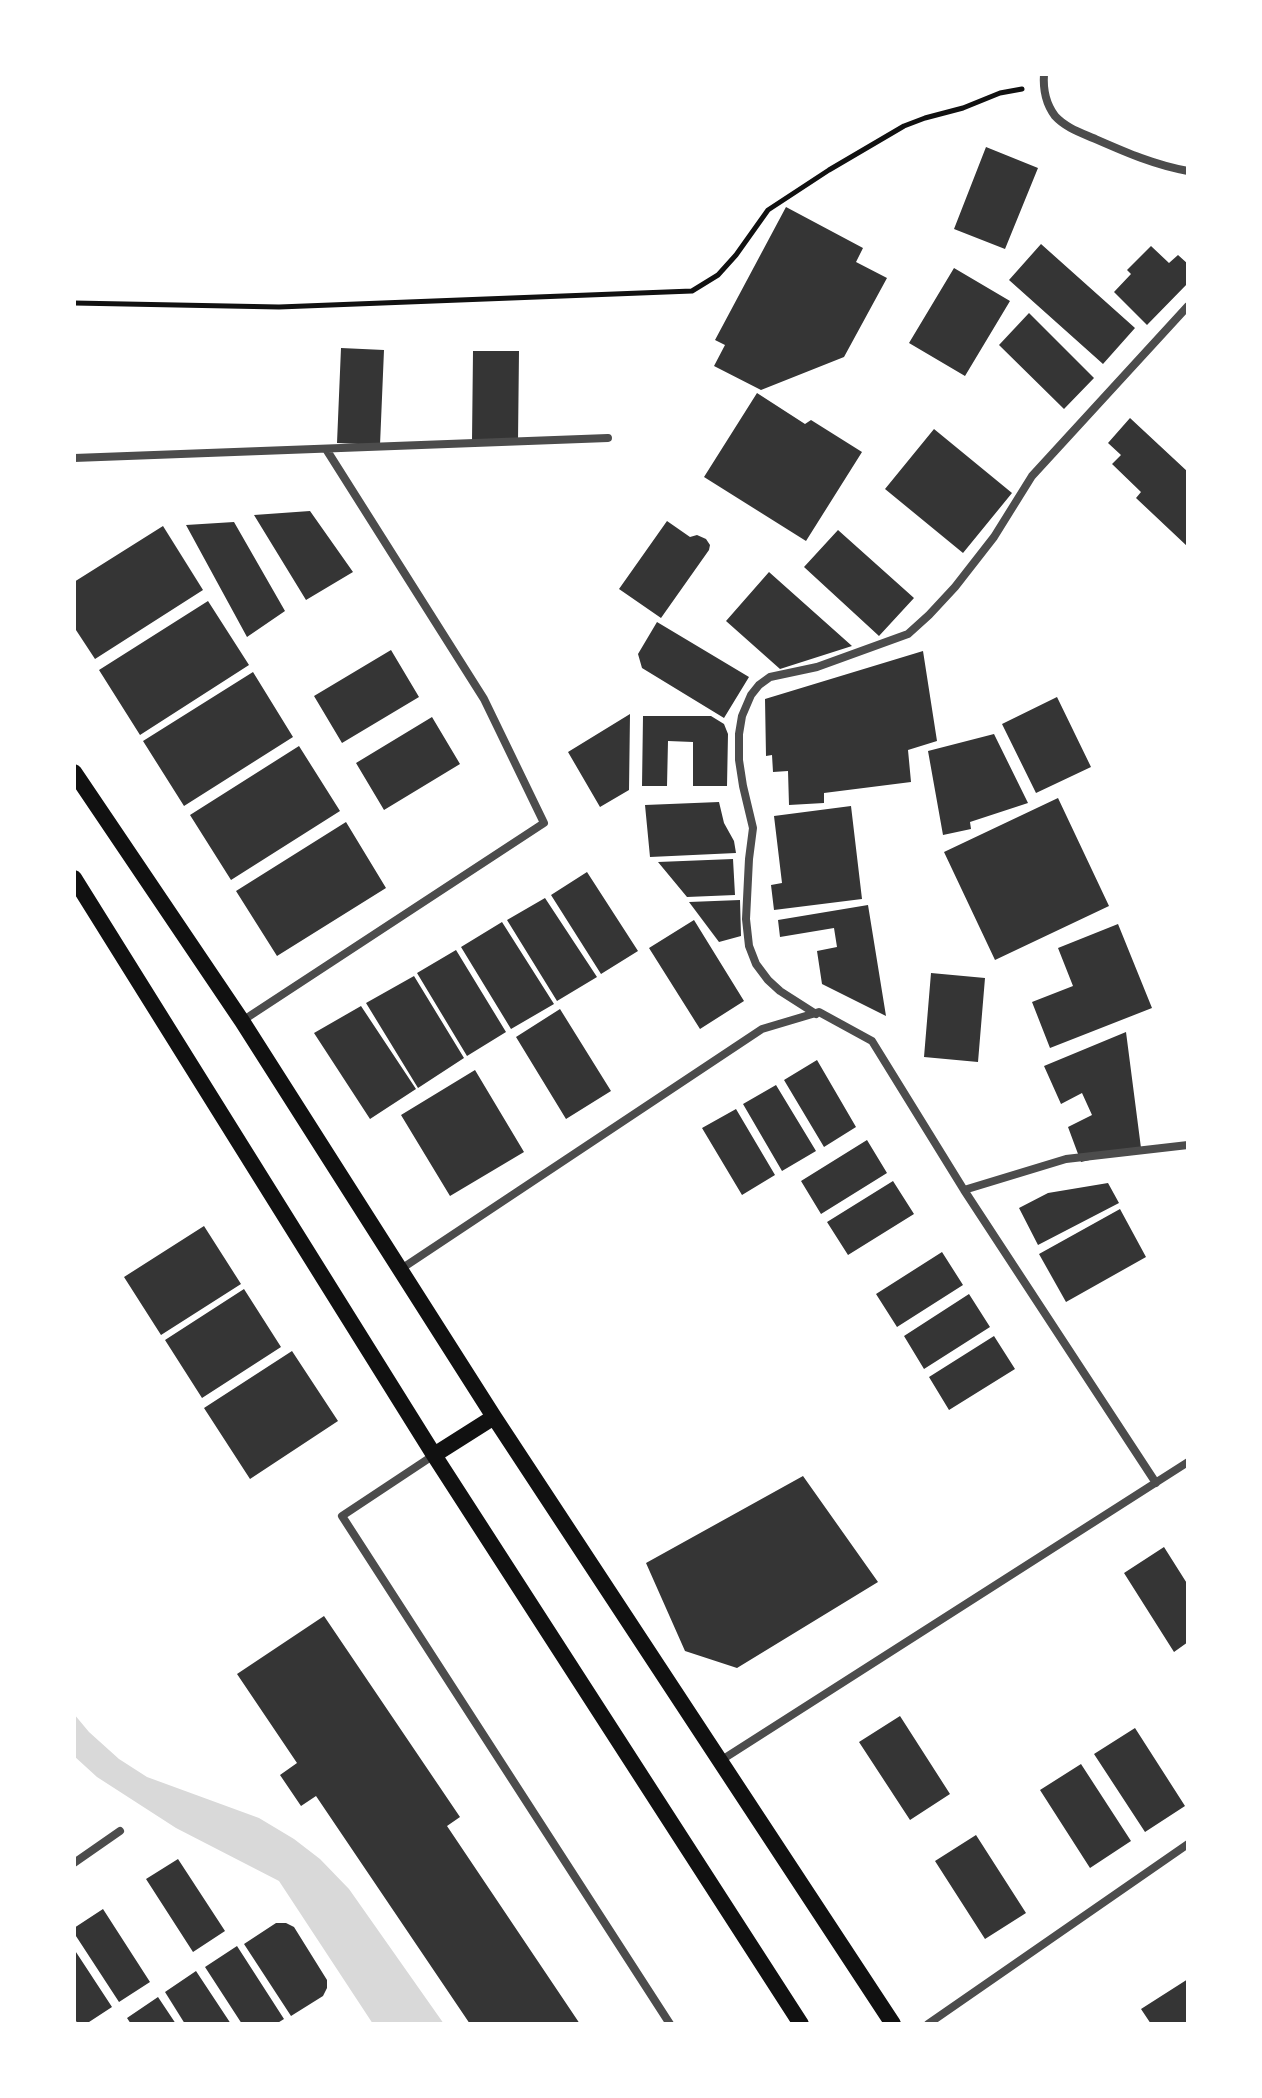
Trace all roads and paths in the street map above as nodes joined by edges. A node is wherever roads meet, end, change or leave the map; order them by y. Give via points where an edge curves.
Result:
1 (1044, 74) edge
2 (1043, 86) junction
3 (1188, 171) edge
4 (74, 303) edge
5 (1188, 306) edge
6 (608, 438) dead end
7 (326, 449) junction
8 (74, 458) edge
9 (74, 772) edge
10 (74, 878) edge
11 (816, 1014) junction
12 (242, 1021) junction
13 (1188, 1145) edge
14 (964, 1190) junction
15 (401, 1269) junction
16 (494, 1417) junction
17 (434, 1455) junction
18 (1188, 1462) edge
19 (1156, 1483) junction
20 (720, 1761) junction
21 (120, 1831) dead end
22 (1188, 1844) edge
23 (74, 1863) edge
24 (670, 2024) edge
25 (801, 2024) edge
26 (893, 2024) edge
27 (928, 2024) edge

1 - 2 street
2 - 3 street via 1054,114 1067,126 1153,164
2 - 4 path via 1000,93 904,126 768,210 718,275 692,291 279,307
5 - 11 street via 1032,476 994,537 919,625 908,634 817,667 770,677 751,695 742,716 739,747 753,828 749,946 768,980
6 - 7 street
7 - 8 street
7 - 12 street via 484,699 544,823
9 - 12 main road
10 - 17 main road
11 - 14 street via 872,1041
11 - 15 street via 762,1029
12 - 15 main road
13 - 14 street via 1066,1159
14 - 19 street
15 - 16 main road
16 - 17 main road
16 - 20 main road
17 - 24 street via 342,1516
17 - 25 main road
18 - 19 street
19 - 20 street
20 - 26 main road
21 - 23 street
22 - 27 street

